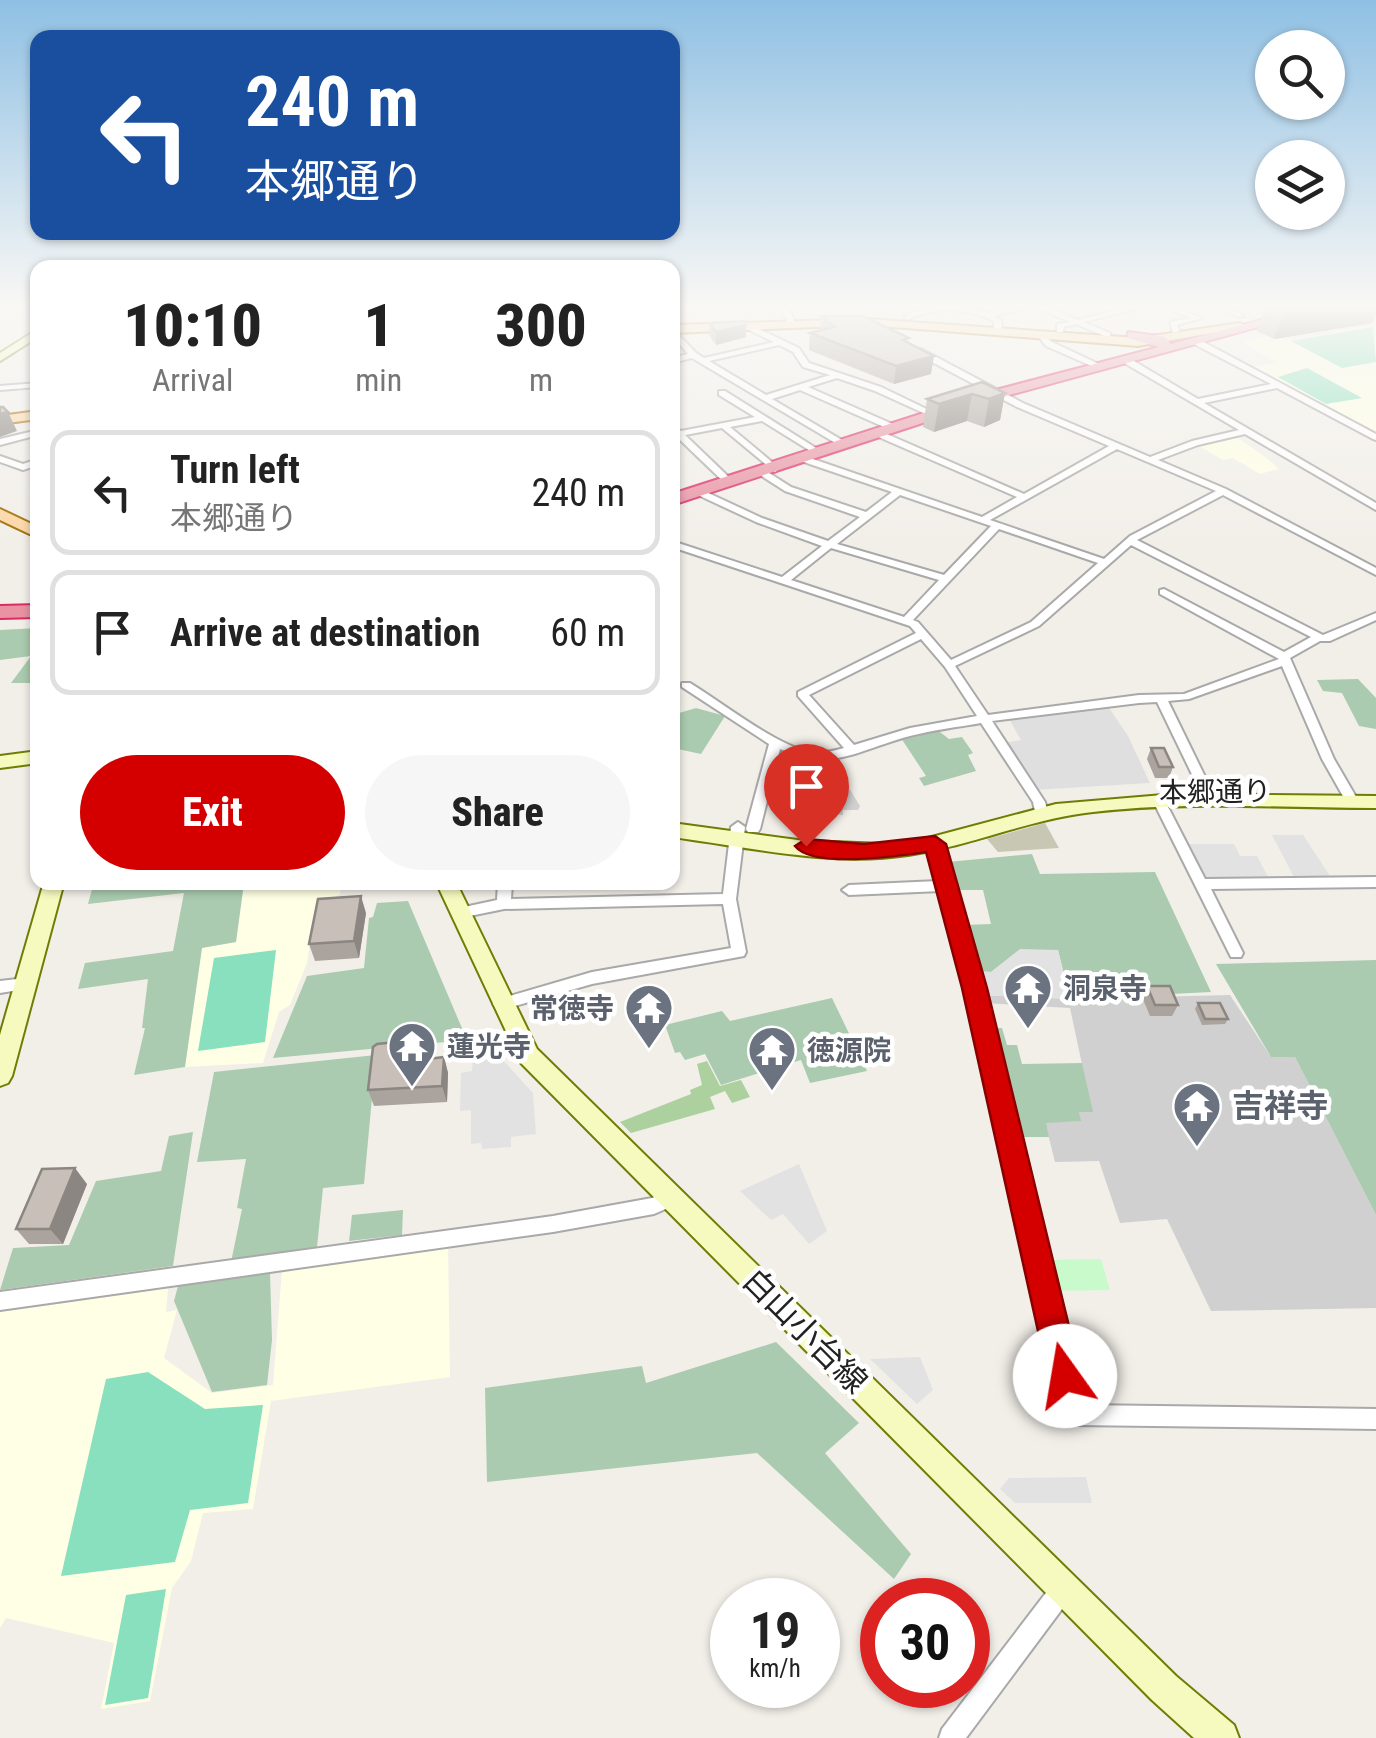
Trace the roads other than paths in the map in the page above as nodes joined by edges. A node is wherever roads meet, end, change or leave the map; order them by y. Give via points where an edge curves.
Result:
1 (27, 385) edge
2 (744, 385) edge
3 (803, 385) edge
4 (860, 385) edge
5 (980, 385) edge
6 (1029, 385) edge
7 (1171, 385) edge
8 (1279, 385) joint
9 (800, 386) junction
10 (0, 388) edge
11 (722, 393) dead end
12 (997, 394) junction
13 (766, 398) junction
14 (1197, 402) junction
15 (30, 407) edge
16 (0, 411) edge
17 (932, 414) junction
18 (30, 415) edge
19 (764, 418) junction
20 (0, 420) edge
21 (724, 426) junction
22 (894, 428) junction
23 (680, 431) edge
24 (1246, 432) junction
25 (878, 433) junction
26 (30, 434) edge
27 (680, 437) edge
28 (1376, 437) edge
29 (0, 442) edge
30 (844, 445) junction
31 (1114, 447) junction
32 (812, 456) junction
33 (0, 459) edge
34 (1148, 461) junction
35 (30, 465) edge
36 (769, 471) junction
37 (730, 484) junction
38 (1223, 491) junction
39 (898, 492) junction
40 (701, 493) junction
41 (1024, 496) junction
42 (680, 498) edge
43 (1376, 507) edge
44 (0, 514) edge
45 (866, 516) junction
46 (984, 520) junction
47 (997, 525) junction
48 (30, 528) edge
49 (1131, 542) junction
50 (828, 543) junction
51 (680, 547) edge
52 (1104, 562) junction
53 (1376, 572) edge
54 (944, 578) junction
55 (784, 580) junction
56 (1164, 592) dead end
57 (30, 611) edge
58 (0, 612) edge
59 (1376, 616) edge
60 (906, 620) junction
61 (922, 634) junction
62 (1319, 637) junction
63 (1284, 659) junction
64 (949, 666) junction
65 (686, 685) dead end
66 (1161, 698) junction
67 (984, 719) junction
68 (775, 742) junction
69 (853, 751) junction
70 (30, 759) edge
71 (0, 762) edge
72 (30, 769) edge
73 (0, 772) edge
74 (1206, 791) junction
75 (1376, 791) edge
76 (1350, 796) junction
77 (1160, 802) junction
78 (1376, 802) edge
79 (1041, 804) junction
80 (680, 819) edge
81 (680, 830) edge
82 (742, 831) junction
83 (935, 844) junction
84 (1376, 882) edge
85 (1201, 884) junction
86 (948, 886) junction
87 (52, 890) edge
88 (450, 890) edge
89 (505, 890) edge
90 (849, 890) dead end
91 (729, 899) junction
92 (504, 904) junction
93 (460, 913) junction
94 (1236, 952) dead end
95 (26, 984) junction
96 (0, 986) edge
97 (502, 1004) junction
98 (0, 1076) edge
99 (670, 1198) junction
100 (0, 1301) edge
101 (1376, 1420) edge
102 (1064, 1588) junction
103 (950, 1738) edge
104 (1221, 1738) edge

1 - 10 street
2 - 13 street
3 - 9 street
4 - 17 street
5 - 12 street
6 - 12 highway
7 - 14 street
8 - 14 street
8 - 28 street
9 - 13 street
9 - 22 street
11 - 19 street
12 - 17 highway
12 - 31 street
13 - 30 street
14 - 24 street
15 - 16 main road
17 - 22 highway
18 - 20 main road
19 - 21 street
19 - 32 street
21 - 23 street
21 - 36 street
22 - 25 highway
24 - 34 street
24 - 43 street
25 - 30 highway
25 - 41 street
26 - 29 street
27 - 37 street
30 - 32 highway
31 - 34 street
31 - 41 street
32 - 36 highway
32 - 39 street
33 - 35 street
34 - 38 street
36 - 37 highway
36 - 45 street via 788,489
37 - 40 highway
38 - 49 street
38 - 53 street
39 - 45 street
39 - 46 street
40 - 42 highway
40 - 50 street
41 - 46 street
44 - 48 main road
45 - 50 street
46 - 47 street
47 - 52 street
47 - 54 street
49 - 52 street
49 - 62 street
50 - 54 street
50 - 55 street
51 - 55 street
52 - 64 street via 1035,624
54 - 60 street
55 - 60 street
56 - 63 street
57 - 58 highway
59 - 62 street via 1326,640
60 - 61 street
61 - 64 street
61 - 69 street via 802,694
62 - 63 street
63 - 66 street via 1217,688
63 - 76 street
64 - 67 street
65 - 68 street
66 - 67 street
66 - 74 street
67 - 69 street
67 - 79 street
68 - 69 street via 804,755
68 - 82 street
70 - 71 main road
72 - 73 main road
74 - 76 main road, 本郷通り
74 - 79 main road, 本郷通り
75 - 76 main road, 本郷通り
76 - 77 main road, 本郷通り
76 - 78 main road, 本郷通り
77 - 79 main road, 本郷通り
77 - 85 street
79 - 82 main road, 本郷通り via 898,839
79 - 83 main road, 本郷通り
80 - 82 main road, 本郷通り
81 - 82 main road, 本郷通り
82 - 83 main road, 本郷通り via 864,852
82 - 91 street
83 - 86 street
84 - 85 street
85 - 94 street
86 - 90 street
86 - 101 street via 1074,1414
87 - 95 main road
88 - 93 main road, 白山小台線
89 - 92 street
91 - 92 street
91 - 97 street via 739,952 592,978
92 - 93 street
93 - 97 main road, 白山小台線
95 - 96 street
95 - 98 main road
97 - 99 main road, 白山小台線 via 528,1056
99 - 100 street via 553,1224
99 - 102 main road, 白山小台線
102 - 103 street
102 - 104 main road, 白山小台線

